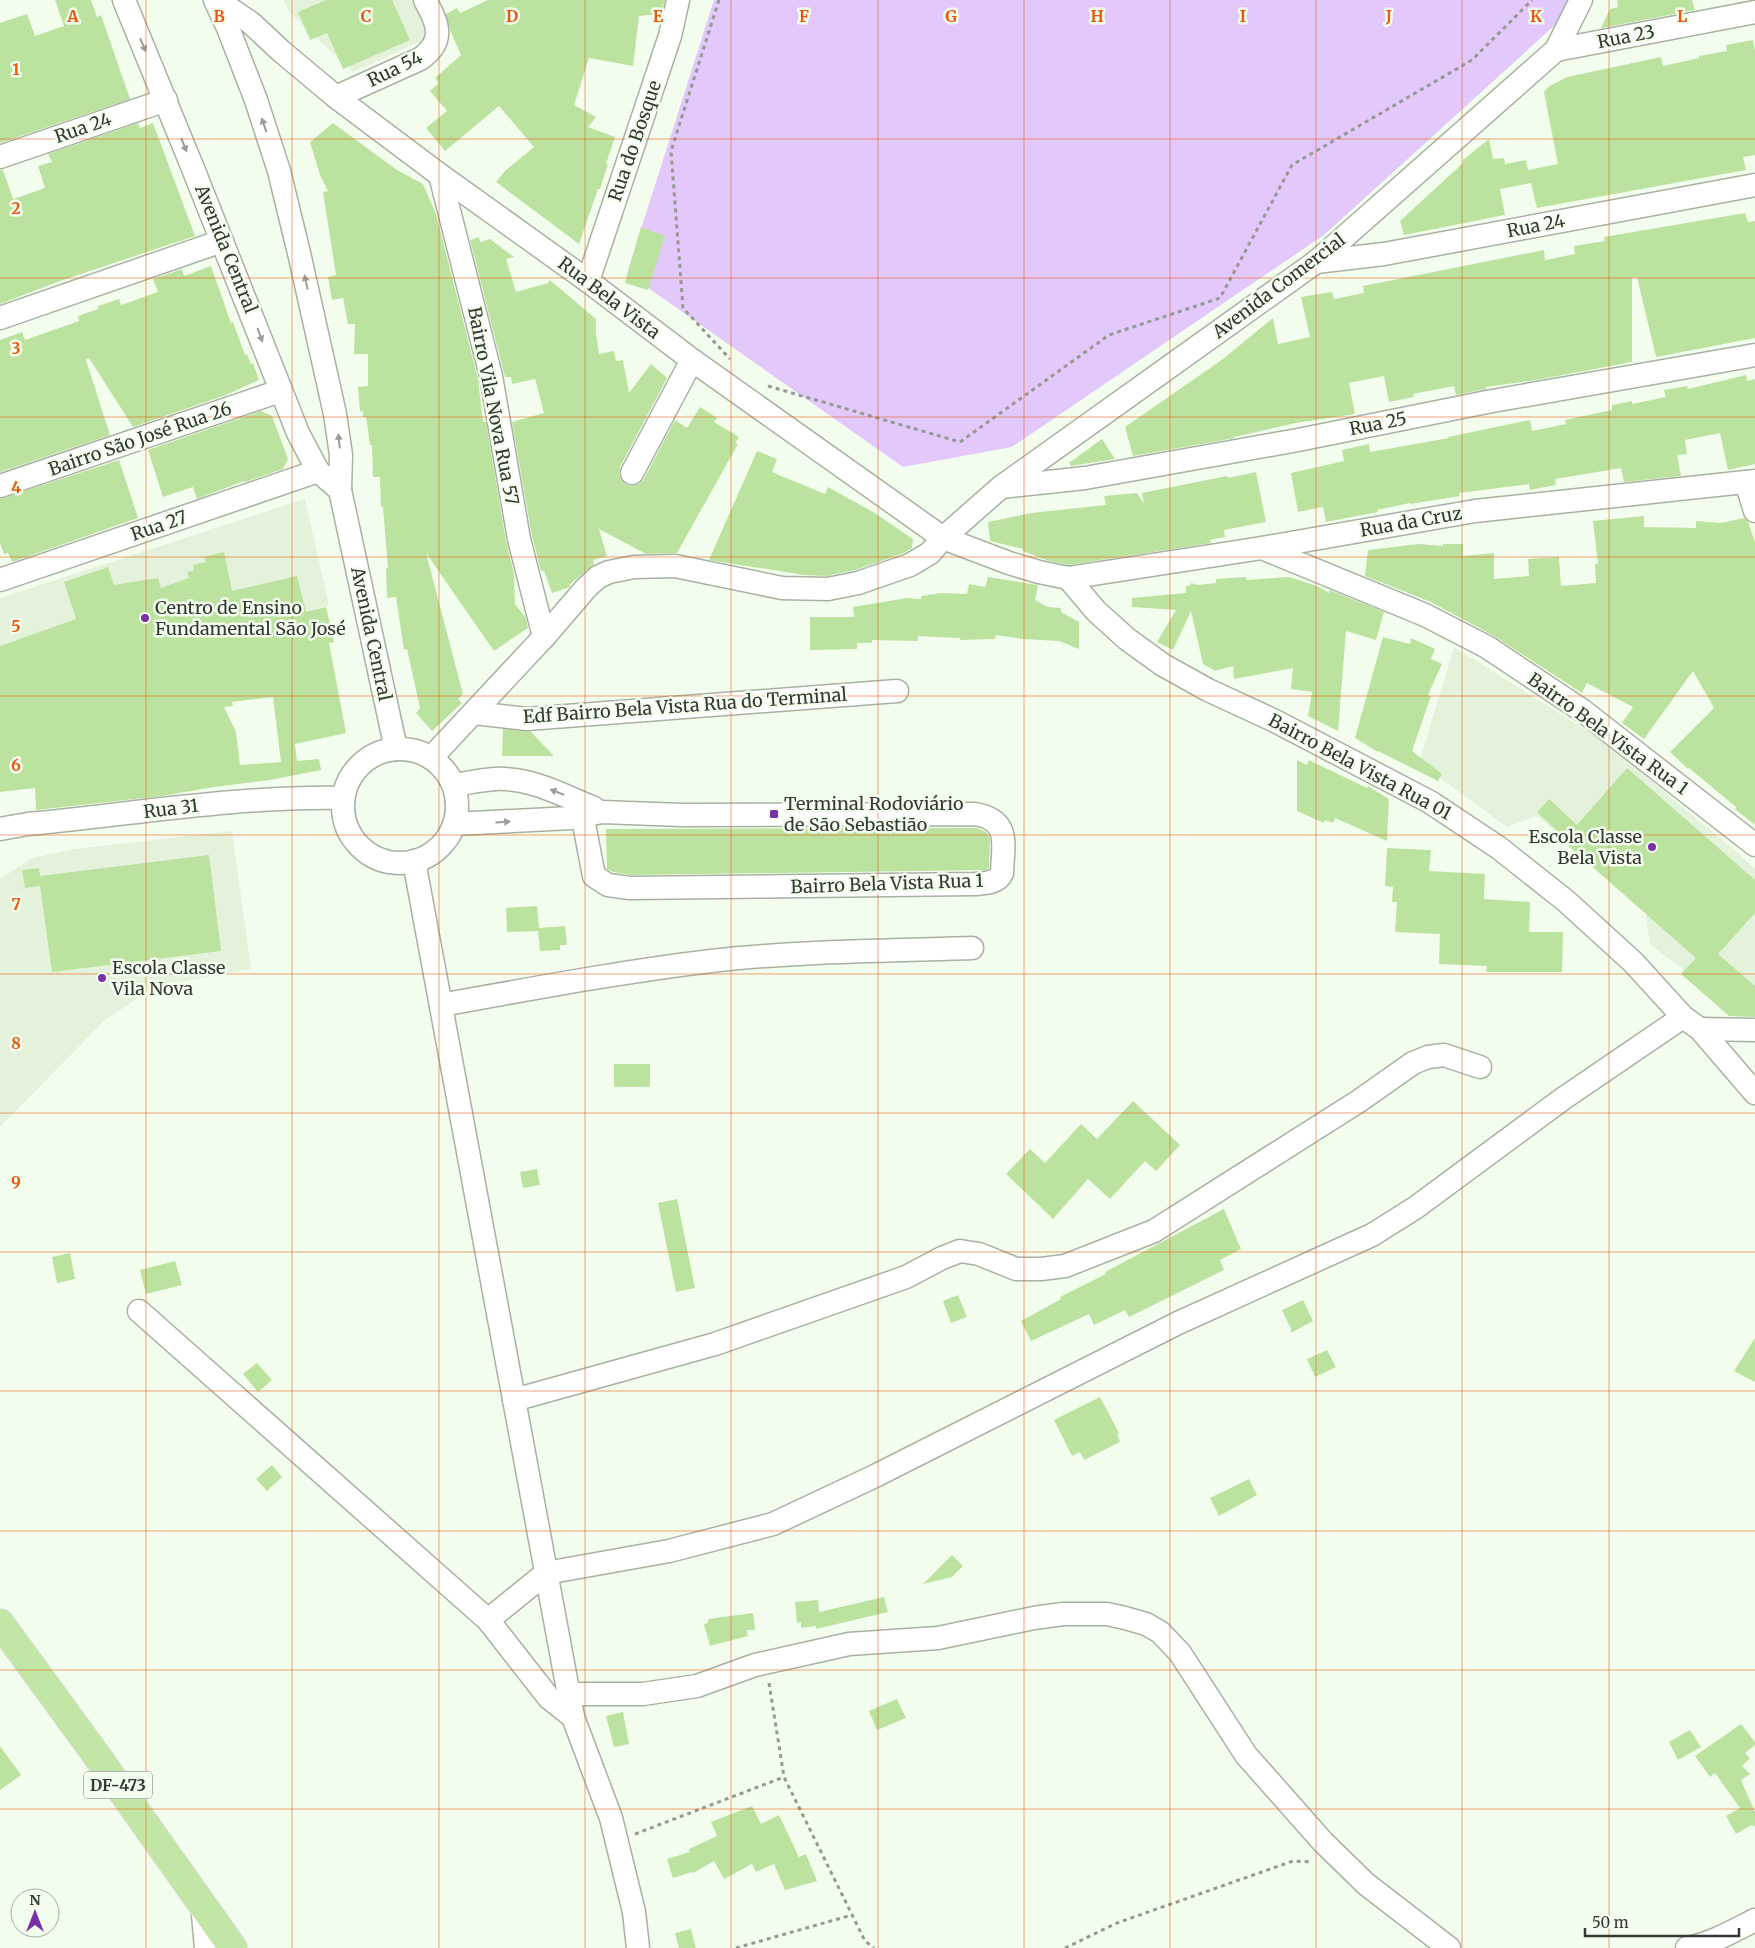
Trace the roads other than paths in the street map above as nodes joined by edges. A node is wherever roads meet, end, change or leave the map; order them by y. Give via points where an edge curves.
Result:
1 (124, 0) edge
2 (216, 0) edge
3 (425, 0) edge
4 (678, 0) edge
5 (1582, 0) edge
6 (1755, 12) edge
7 (228, 28) junction
8 (1556, 50) junction
9 (281, 51) junction
10 (336, 97) junction
11 (166, 100) junction
12 (0, 157) edge
13 (440, 175) junction
14 (1755, 185) edge
15 (222, 241) junction
16 (1316, 262) junction
17 (588, 281) junction
18 (0, 318) edge
19 (1755, 355) edge
20 (692, 360) junction
21 (280, 391) junction
22 (318, 471) junction
23 (632, 473) dead end
24 (1750, 481) edge
25 (0, 486) edge
26 (1001, 488) junction
27 (340, 490) junction
28 (1755, 511) edge
29 (943, 538) junction
30 (1262, 548) junction
31 (1068, 578) junction
32 (0, 580) edge
33 (544, 637) junction
34 (897, 691) dead end
35 (474, 713) junction
36 (396, 749) junction
37 (431, 758) junction
38 (453, 785) junction
39 (343, 798) junction
40 (588, 810) junction
41 (454, 824) junction
42 (0, 829) edge
43 (1755, 845) edge
44 (414, 861) junction
45 (972, 948) dead end
46 (441, 1005) junction
47 (1692, 1023) junction
48 (1755, 1030) edge
49 (1480, 1067) dead end
50 (1755, 1093) edge
51 (139, 1311) dead end
52 (514, 1400) junction
53 (546, 1573) junction
54 (488, 1620) junction
55 (0, 1623) edge
56 (569, 1694) junction
57 (573, 1717) junction
58 (202, 1904) junction
59 (1755, 1920) edge
60 (206, 1948) edge
61 (233, 1948) edge
62 (638, 1948) edge
63 (1449, 1948) edge
64 (1686, 1948) edge

1 -> 11 street, Avenida Central
2 - 7 street, Avenida Central
2 - 9 street, Rua Bela Vista via 251,23
3 - 10 street, Rua 54 via 437,29 432,50 420,59
4 - 17 street, Rua do Bosque via 670,36
5 - 8 street, Avenida Comercial
6 - 8 street, Rua 23
7 - 9 street
27 -> 7 street, Avenida Central via 341,454 335,414 299,252 279,171
8 - 16 street, Avenida Comercial
9 - 10 street, Rua Bela Vista
10 - 13 street, Rua Bela Vista
11 - 12 street, Rua 24
11 -> 15 street, Avenida Central
13 - 17 street, Rua Bela Vista
13 - 33 street, Bairro Vila Nova Rua 57 via 491,376 519,539
14 - 16 street, Rua 24 via 1384,254
15 - 18 street
15 -> 21 street, Avenida Central
16 - 26 street, Avenida Comercial
17 - 20 street, Rua Bela Vista
19 - 26 street, Rua 25 via 1112,473
20 - 23 street
20 - 29 street, Rua Bela Vista
21 - 22 street, Avenida Central
21 - 25 street, Bairro São José Rua 26
22 - 27 street, Avenida Central
22 - 32 street, Rua 27
24 - 28 street
24 - 30 street, Rua da Cruz via 1475,511
26 - 29 street, Avenida Comercial
27 - 36 street, Avenida Central
29 - 31 street, Rua Bela Vista via 1016,565
29 - 33 street, Avenida Comercial via 930,553 910,565 858,583 828,589 782,588 675,566 621,569 598,578 586,588
30 - 31 street, Rua da Cruz
30 - 43 street, Bairro Bela Vista Rua 1 via 1425,615 1487,647 1583,711
31 - 47 street, Bairro Bela Vista Rua 01 via 1096,611 1163,665 1430,802 1499,848 1566,901 1634,962
33 - 35 street, Avenida Comercial
34 - 35 street, Edf Bairro Bela Vista Rua do Terminal via 527,719
35 - 37 street, Avenida Comercial
36 - 37 street via 414,751
36 - 39 street via 377,754 361,764 349,780
37 - 38 street
40 -> 38 street via 559,793 521,780 496,779
38 - 41 street via 457,804
39 - 42 street, Rua 31 via 265,798 220,802
39 - 44 street via 346,827 364,850 388,862
40 - 40 street, Bairro Bela Vista Rua 1 via 593,873 596,878 615,887 976,884 997,880 1002,873 1001,829 994,819 976,814 682,816
41 -> 40 street via 528,821
41 - 44 street via 439,848
44 - 46 street
45 - 46 street via 830,952 712,961 587,978
46 - 52 street
47 - 48 street
47 - 50 street, Bairro Bela Vista Rua 01
47 - 53 street via 1564,1098 1415,1208 1372,1234 1178,1323 910,1459 773,1524 669,1551
49 - 52 street via 1444,1055 1414,1063 1154,1231 1065,1266 1016,1269 979,1254 960,1252 906,1277 715,1344
51 - 54 street
52 - 53 street
53 - 54 street
53 - 56 street
54 - 57 street via 549,1698
55 - 58 main road, DF-473
56 - 57 street
56 - 63 street via 643,1694 698,1686 766,1663 849,1644 938,1638 1062,1614 1107,1614 1146,1624 1160,1632 1180,1653 1246,1755 1323,1842 1366,1884
57 - 62 street via 611,1818 634,1912
58 - 60 street
58 - 61 main road, DF-473
59 - 64 street

